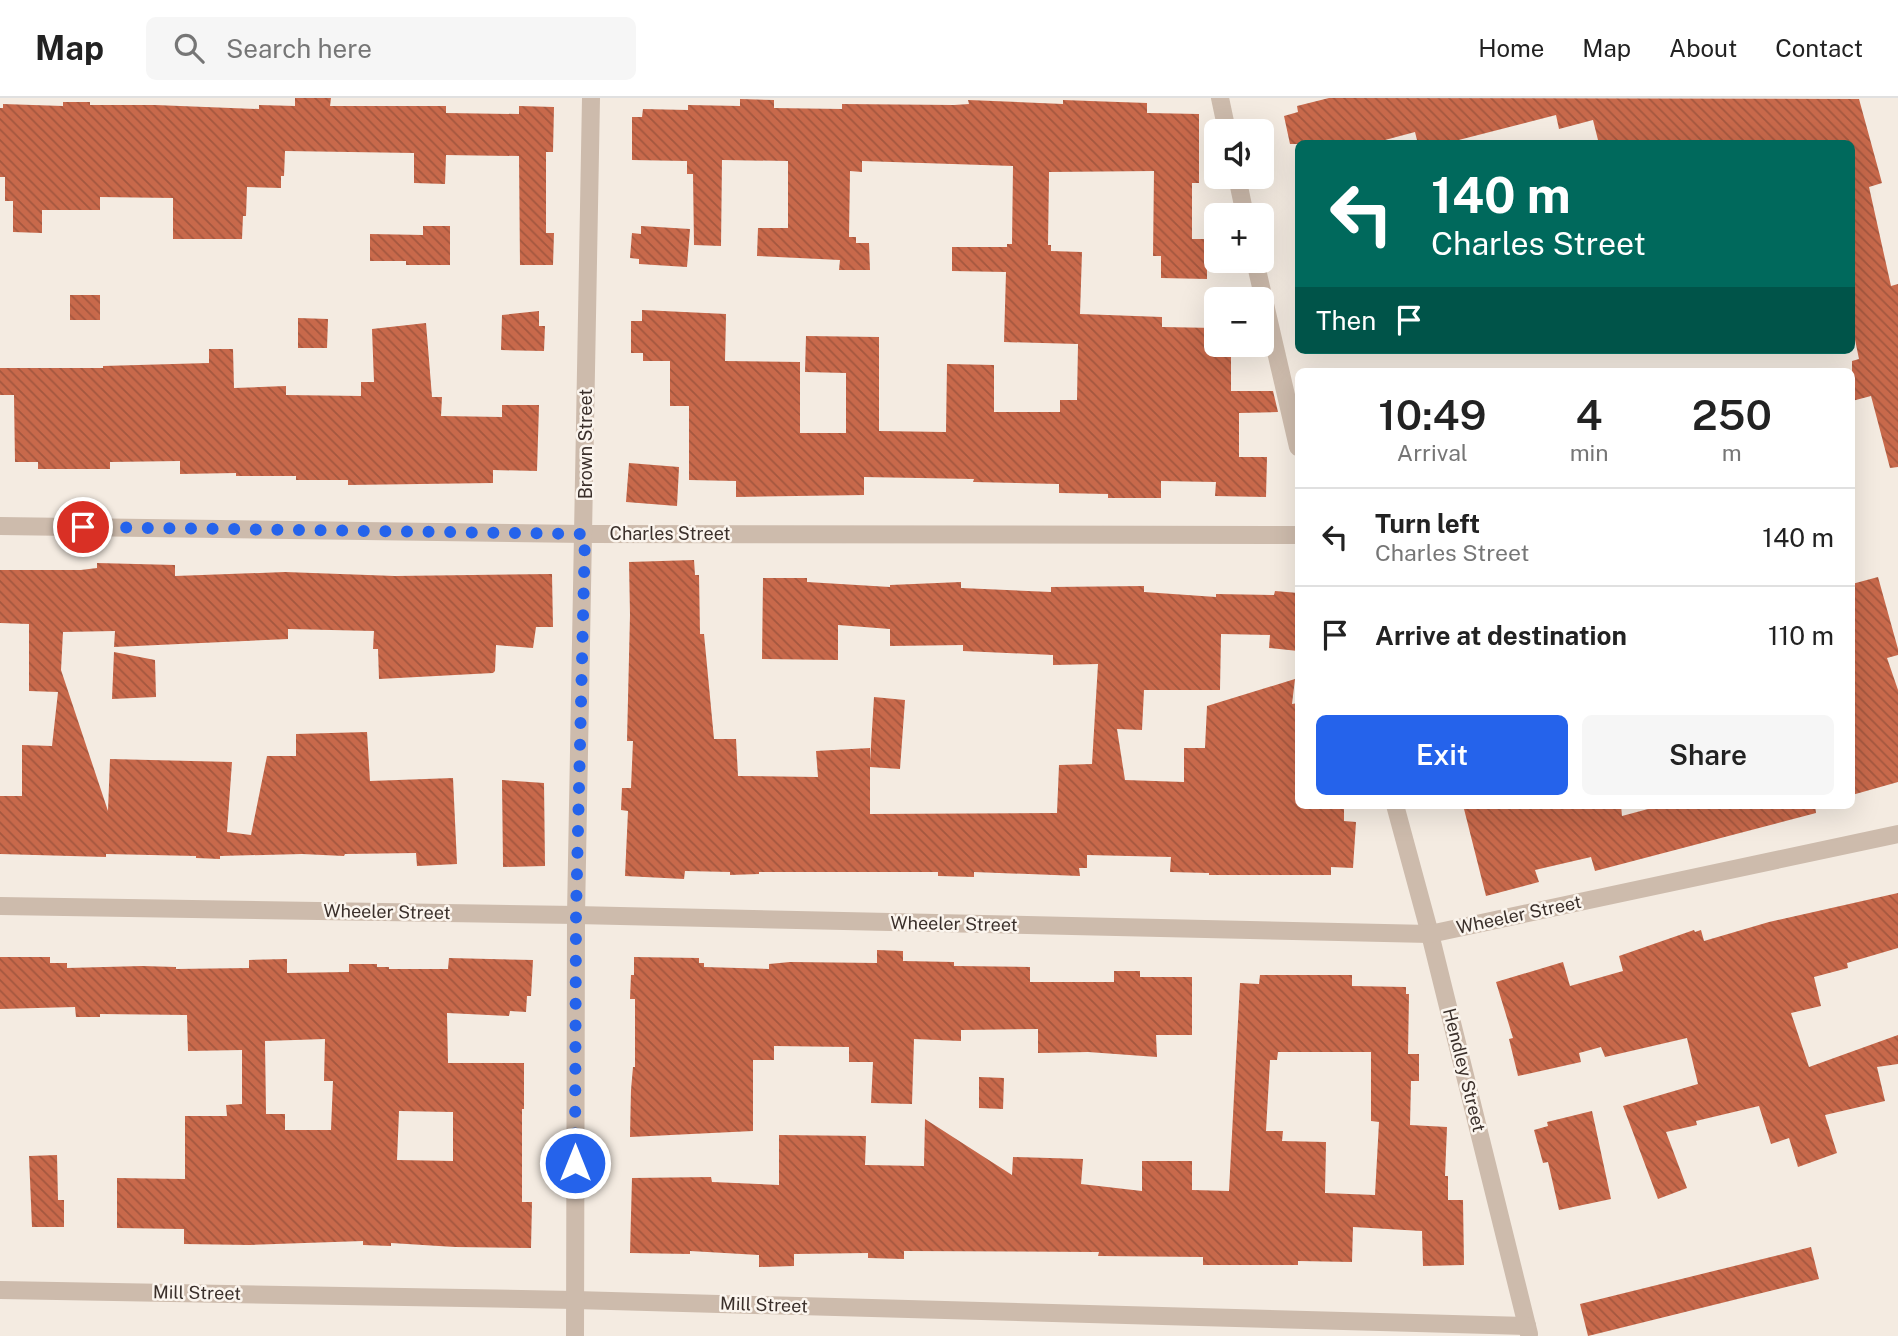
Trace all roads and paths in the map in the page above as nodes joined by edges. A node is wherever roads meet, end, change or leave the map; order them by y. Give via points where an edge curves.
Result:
1 (591, 98) edge
2 (1220, 98) edge
3 (1224, 119) edge
4 (1258, 273) edge
5 (1295, 434) edge
6 (0, 526) edge
7 (585, 534) junction
8 (1295, 535) edge
9 (1396, 809) edge
10 (1898, 834) edge
11 (0, 906) edge
12 (576, 915) junction
13 (1430, 934) junction
14 (0, 1290) edge
15 (575, 1300) junction
16 (1528, 1331) edge
17 (575, 1336) edge

1 - 7 street, Brown Street
2 - 3 street
4 - 5 street
6 - 7 street, Charles Street
7 - 8 street, Charles Street
7 - 12 street, Brown Street
9 - 13 street, Hendley Street
10 - 13 street, Wheeler Street
11 - 12 street, Wheeler Street
12 - 13 street, Wheeler Street
12 - 15 street, Brown Street
13 - 16 street, Hendley Street
14 - 15 street, Mill Street
15 - 16 street, Mill Street
15 - 17 street, Brown Street

